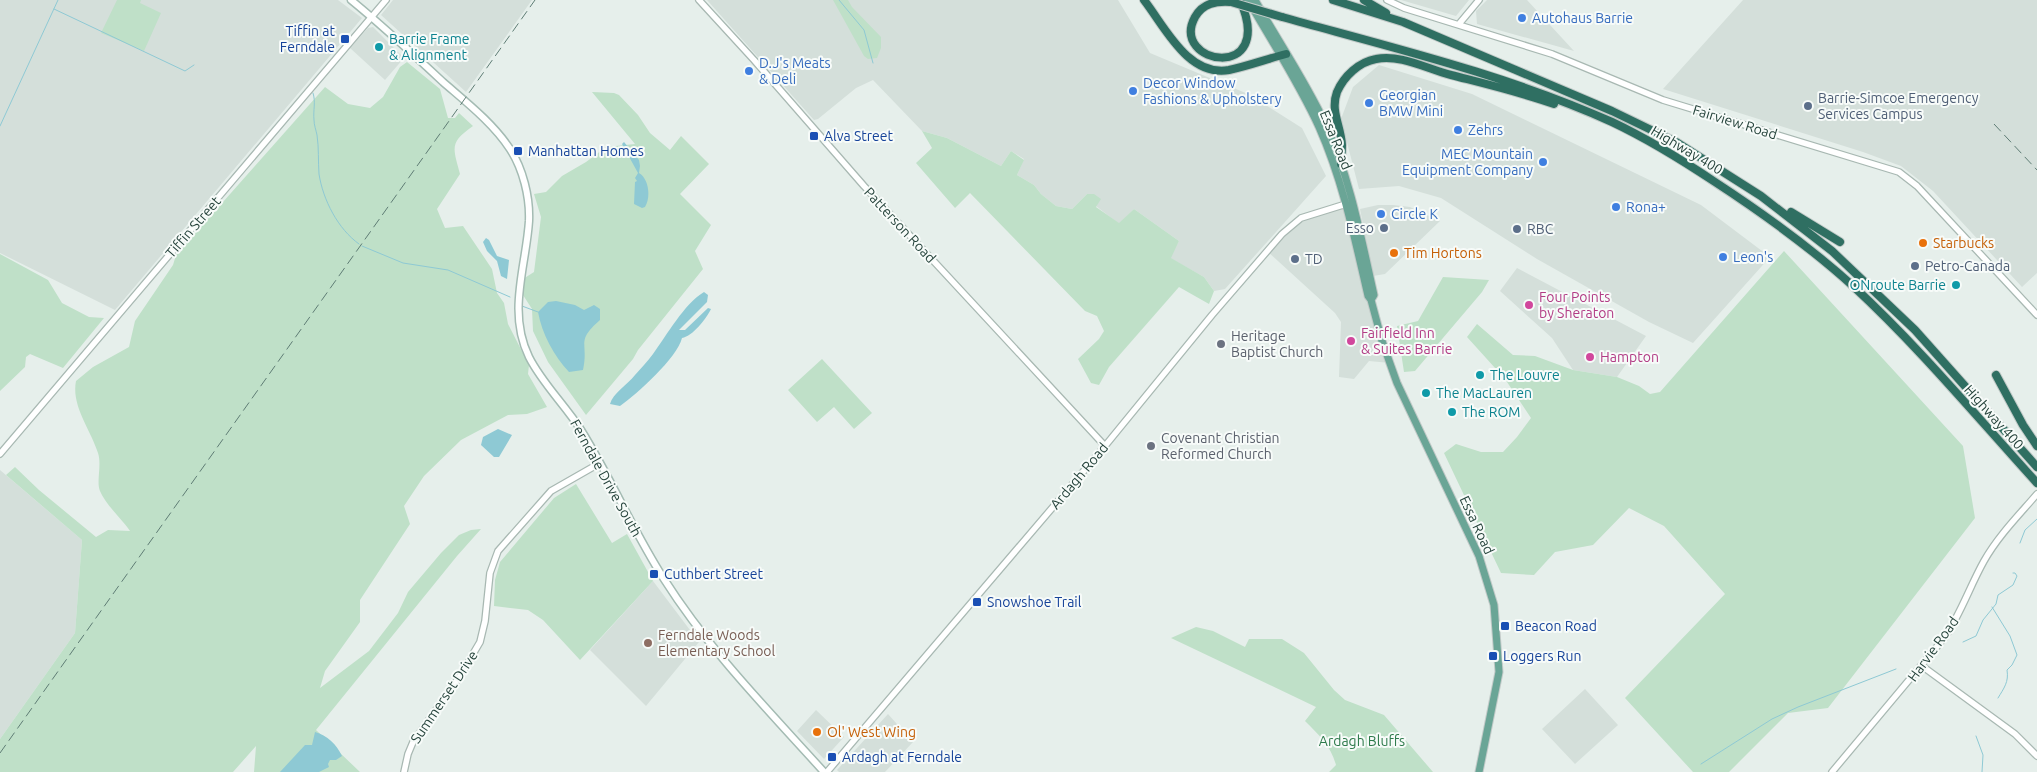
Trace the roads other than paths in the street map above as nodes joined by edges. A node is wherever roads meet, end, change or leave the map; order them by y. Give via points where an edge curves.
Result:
1 (351, 0) edge
2 (386, 0) edge
3 (699, 0) edge
4 (1144, 0) edge
5 (1240, 0) edge
6 (1248, 0) edge
7 (1255, 0) edge
8 (1332, 0) edge
9 (1364, 0) edge
10 (1387, 0) edge
11 (1479, 0) edge
12 (1229, 1) edge
13 (372, 17) junction
14 (1403, 22) junction
15 (1459, 24) junction
16 (1283, 55) junction
17 (1594, 115) junction
18 (1341, 164) junction
19 (1760, 196) junction
20 (1346, 204) junction
21 (1840, 242) dead end
22 (1371, 300) junction
23 (2037, 315) edge
24 (1996, 375) dead end
25 (1105, 446) junction
26 (2037, 446) edge
27 (0, 454) edge
28 (600, 463) junction
29 (2037, 467) edge
30 (2037, 483) edge
31 (2037, 494) edge
32 (1922, 666) junction
33 (2037, 756) edge
34 (404, 772) edge
35 (826, 772) edge
36 (1479, 772) edge
37 (1832, 772) edge

1 - 13 main road, Ferndale Drive South
2 - 13 street, Tiffin Street
3 - 25 street, Patterson Road via 864,186
4 - 16 highway via 1190,58 1209,70 1228,70
5 - 12 highway via 1248,18 1247,42 1228,58 1209,57 1194,43 1193,22 1206,5
6 - 16 main road, Essa Road
7 - 16 main road, Essa Road
8 - 14 highway, Highway 400
9 - 14 highway
10 - 15 street, Fairview Road
11 - 15 street
12 - 17 highway, Highway 400, bridge via 1522,86
13 - 27 street, Tiffin Street
13 - 28 main road, Ferndale Drive South via 464,100 502,138 515,158 526,189 529,220 518,293 523,342 536,369 575,421
14 - 19 highway, Highway 400 via 1655,130
15 - 23 street, Fairview Road via 1552,54 1663,100 1899,172 1917,186
16 - 18 main road, Essa Road via 1322,117
16 - 20 main road, Essa Road via 1320,128
17 - 18 highway via 1403,60 1376,59 1365,62 1348,74 1335,101 1342,144
17 - 30 highway, Highway 400 via 1692,166 1805,245 1904,337
18 - 22 main road, Essa Road via 1374,295
19 - 21 highway via 1779,204
19 - 29 highway, Highway 400 via 1832,251 1915,330
20 - 22 main road, Essa Road
20 - 25 street, Ardagh Road via 1301,218 1282,234
22 - 36 main road, Essa Road via 1397,383 1479,556 1494,605 1499,672
24 - 26 highway
25 - 35 street, Ardagh Road
28 - 34 street, Summerset Drive via 552,491 498,551 490,573 486,622 480,642 413,742
28 - 35 main road, Ferndale Drive South via 640,538 686,612 721,657
31 - 32 street, Harvie Road via 1992,548 1955,622
32 - 33 street via 2015,734
32 - 37 street, Harvie Road

